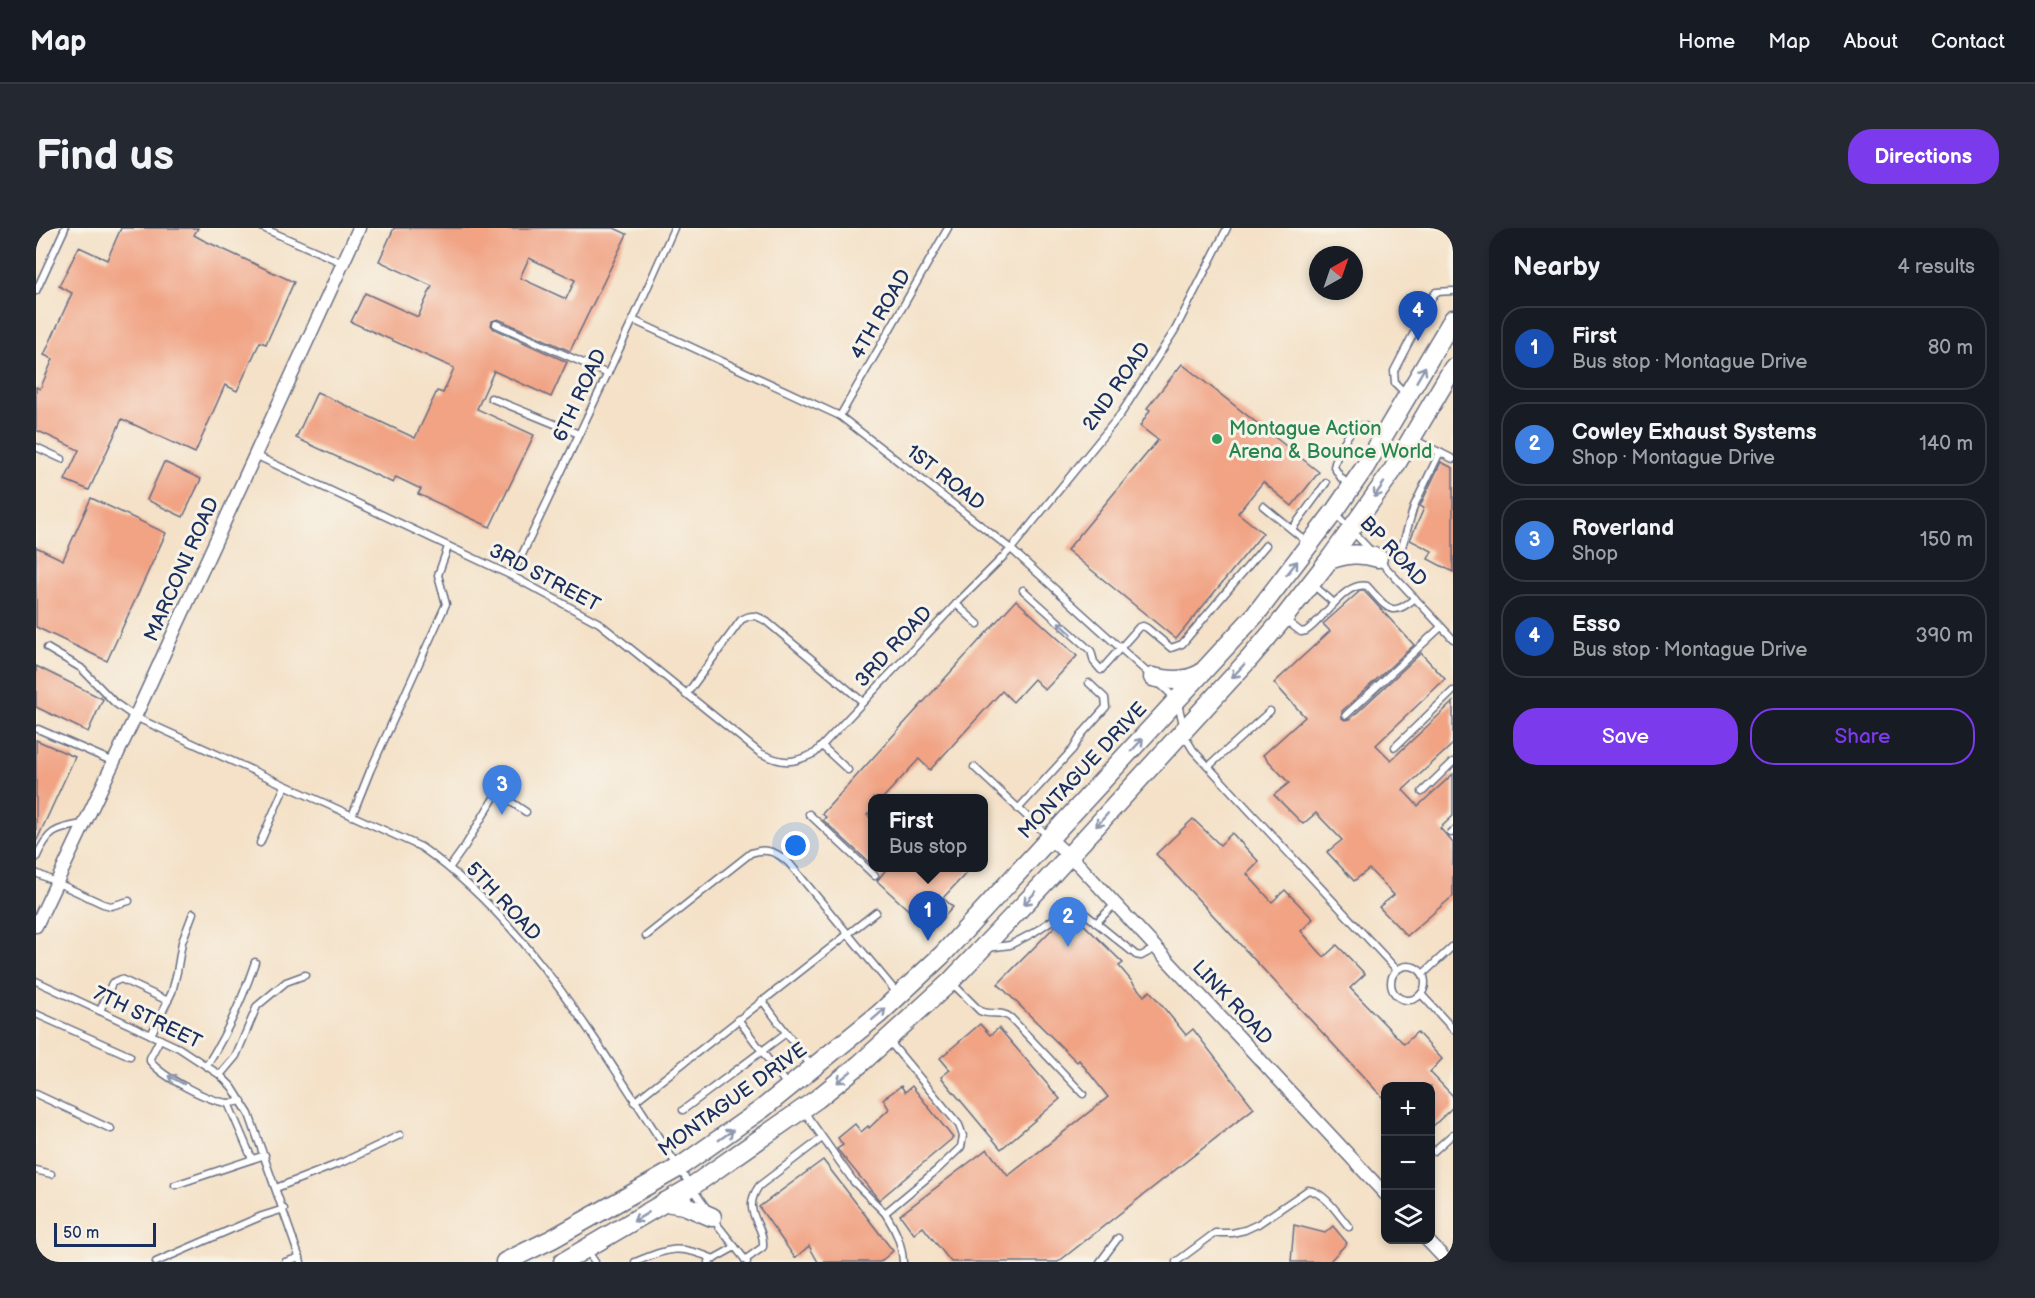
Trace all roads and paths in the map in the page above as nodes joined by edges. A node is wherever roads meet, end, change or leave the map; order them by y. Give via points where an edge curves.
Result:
1 (65, 228) edge
2 (263, 228) edge
3 (359, 228) edge
4 (674, 228) edge
5 (948, 228) edge
6 (1227, 228) edge
7 (343, 263) junction
8 (36, 291) edge
9 (1453, 291) edge
10 (1453, 319) edge
11 (633, 320) junction
12 (496, 324) dead end
13 (608, 374) junction
14 (1451, 378) edge
15 (1408, 396) junction
16 (491, 398) dead end
17 (840, 416) junction
18 (579, 434) junction
19 (1384, 438) junction
20 (1412, 438) junction
21 (36, 447) edge
22 (1440, 452) junction
23 (254, 454) junction
24 (62, 459) dead end
25 (1453, 459) edge
26 (1326, 483) dead end
27 (1351, 488) junction
28 (1263, 506) dead end
29 (1334, 512) junction
30 (1292, 529) junction
31 (1351, 530) junction
32 (1310, 544) junction
33 (1266, 545) dead end
34 (448, 548) junction
35 (1011, 549) junction
36 (1400, 554) dead end
37 (1378, 558) junction
38 (1329, 561) junction
39 (512, 576) junction
40 (1312, 584) junction
41 (1023, 590) dead end
42 (1415, 598) junction
43 (1334, 603) junction
44 (956, 604) junction
45 (1283, 619) junction
46 (978, 624) dead end
47 (1442, 627) junction
48 (1453, 639) edge
49 (1121, 647) junction
50 (47, 648) dead end
51 (1203, 673) junction
52 (1153, 677) junction
53 (1089, 683) dead end
54 (1453, 691) edge
55 (686, 694) junction
56 (1177, 700) junction
57 (863, 702) junction
58 (1270, 711) dead end
59 (1346, 715) dead end
60 (135, 717) junction
61 (38, 729) dead end
62 (1184, 729) junction
63 (822, 746) junction
64 (1395, 747) dead end
65 (114, 762) junction
66 (796, 762) joint
67 (1453, 762) edge
68 (1209, 766) junction
69 (974, 767) dead end
70 (848, 770) dead end
71 (285, 786) junction
72 (1422, 792) dead end
73 (1018, 809) junction
74 (526, 812) dead end
75 (809, 814) dead end
76 (352, 816) junction
77 (84, 824) junction
78 (1050, 838) junction
79 (260, 843) dead end
80 (1069, 855) junction
81 (36, 858) edge
82 (450, 867) junction
83 (868, 869) edge
84 (871, 872) edge
85 (36, 873) edge
86 (875, 876) dead end
87 (56, 882) junction
88 (129, 901) dead end
89 (1115, 904) junction
90 (876, 912) dead end
91 (193, 913) dead end
92 (1095, 923) junction
93 (36, 926) edge
94 (847, 934) junction
95 (646, 936) dead end
96 (1453, 946) edge
97 (1156, 948) junction
98 (983, 949) junction
99 (255, 962) dead end
100 (1397, 970) junction
101 (1423, 974) junction
102 (305, 975) dead end
103 (36, 981) edge
104 (950, 982) junction
105 (1421, 994) junction
106 (900, 995) junction
107 (762, 1000) junction
108 (168, 1001) junction
109 (100, 1011) junction
110 (36, 1014) edge
111 (738, 1019) junction
112 (1453, 1029) edge
113 (786, 1034) junction
114 (151, 1035) junction
115 (160, 1039) junction
116 (888, 1040) junction
117 (762, 1050) junction
118 (130, 1056) dead end
119 (207, 1065) junction
120 (813, 1069) junction
121 (220, 1075) junction
122 (790, 1088) junction
123 (36, 1094) edge
124 (1083, 1094) dead end
125 (242, 1101) junction
126 (634, 1102) junction
127 (228, 1103) junction
128 (683, 1110) dead end
129 (802, 1110) junction
130 (111, 1129) dead end
131 (400, 1134) dead end
132 (1453, 1134) edge
133 (822, 1138) junction
134 (1435, 1150) edge
135 (265, 1155) junction
136 (252, 1159) junction
137 (678, 1168) junction
138 (36, 1170) edge
139 (51, 1174) dead end
140 (175, 1185) dead end
141 (691, 1187) junction
142 (276, 1188) junction
143 (1381, 1190) edge
144 (665, 1202) junction
145 (284, 1209) junction
146 (885, 1213) junction
147 (712, 1217) junction
148 (1348, 1227) dead end
149 (1118, 1238) dead end
150 (1432, 1244) edge
151 (735, 1247) junction
152 (590, 1256) edge
153 (300, 1259) edge
154 (711, 1260) edge
155 (746, 1261) edge
156 (156, 1262) edge
157 (285, 1262) edge
158 (505, 1262) edge
159 (563, 1262) edge
160 (635, 1262) edge
161 (903, 1262) edge
162 (1100, 1262) edge
163 (1176, 1262) edge
164 (1448, 1262) edge

1 - 8 lane
2 - 7 lane
3 - 7 street, MARCONI ROAD
4 - 11 lane, 6TH ROAD
5 - 17 lane, 4TH ROAD
6 - 35 lane, 2ND ROAD via 1175,330 1120,415
7 - 23 street, MARCONI ROAD
9 - 15 lane via 1436,292 1433,296 1394,371 1395,383
15 -> 10 main road, MONTAGUE DRIVE
11 - 13 lane, 6TH ROAD
11 - 17 lane, 1ST ROAD
12 - 13 lane
13 - 18 lane, 6TH ROAD
14 - 20 main road
15 - 19 main road, MONTAGUE DRIVE
16 - 18 lane
17 - 35 lane, 1ST ROAD
18 - 39 lane, 6TH ROAD
19 - 27 main road, MONTAGUE DRIVE
19 - 27 lane via 1359,426 1337,453 1334,467
20 - 22 lane
20 -> 31 main road
21 - 24 lane
22 - 25 lane
22 - 36 lane via 1414,506
23 - 34 lane, 3RD STREET
23 - 60 street, MARCONI ROAD
26 - 30 lane
27 - 29 main road, MONTAGUE DRIVE
28 - 30 lane
29 - 31 lane, BP ROAD
29 - 32 main road, MONTAGUE DRIVE
30 - 32 lane
31 - 37 lane, BP ROAD
31 - 38 main road
51 -> 32 main road, MONTAGUE DRIVE via 1256,614
33 - 49 lane via 1182,644 1171,648 1143,626
34 - 39 lane, 3RD STREET
34 - 76 lane via 438,575 446,603
35 - 44 lane, 3RD ROAD
35 - 49 lane, 1ST ROAD
37 - 38 main road via 1354,554
37 - 42 lane, BP ROAD
38 - 40 main road
39 - 55 lane, 3RD STREET via 598,623
40 - 43 lane
40 - 45 main road
49 -> 41 lane via 1101,670 1091,651
42 - 43 lane via 1404,608 1388,608 1363,585
42 - 47 lane, BP ROAD
43 - 45 lane via 1311,628 1301,632
44 - 46 lane
44 - 57 lane, 3RD ROAD
45 -> 62 main road
47 - 48 lane, BP ROAD
47 - 59 lane
49 - 52 lane, 1ST ROAD
50 - 60 lane, 5TH ROAD via 81,668 115,703
51 - 52 main road via 1179,681
51 - 56 main road, MONTAGUE DRIVE
52 - 56 lane, 1ST ROAD
53 - 73 lane via 1105,698 1106,707
54 - 64 lane
55 - 57 lane via 741,620 756,615
55 - 66 lane, 3RD STREET via 760,753 778,761
56 - 62 lane
78 -> 56 main road, MONTAGUE DRIVE
57 - 63 lane, 3RD ROAD
58 - 68 lane
60 - 65 street, MARCONI ROAD
60 - 71 lane, 5TH ROAD
61 - 65 lane
62 - 68 lane via 1192,750
62 -> 80 main road
63 - 66 lane, 3RD ROAD
63 - 70 lane
65 - 77 street, MARCONI ROAD
67 - 72 lane
68 - 100 lane
69 - 73 lane
71 - 76 lane, 5TH ROAD
71 - 79 lane
73 - 78 lane
74 - 82 lane via 501,795 495,796
75 - 83 lane
76 - 82 lane, 5TH ROAD via 420,847
77 - 81 lane via 54,830 44,840
77 - 87 street, MARCONI ROAD
78 - 80 street, LINK ROAD
78 - 106 main road, MONTAGUE DRIVE via 962,935
80 - 89 street, LINK ROAD
80 -> 98 main road
82 - 126 lane, 5TH ROAD via 480,895 568,1000
84 - 86 lane
85 - 87 lane
87 - 88 lane via 103,904
87 - 93 street, MARCONI ROAD
89 - 92 lane
89 - 97 street, LINK ROAD
90 - 94 lane
91 - 108 lane
92 - 97 lane via 1136,955
92 - 98 lane via 1077,908 1071,908 1010,945
94 - 95 lane via 789,863 779,854 758,850
94 - 106 lane
94 - 107 lane
96 - 101 lane
97 - 143 street, LINK ROAD
98 - 104 main road
99 - 119 lane
100 - 101 lane via 1408,966
100 - 105 lane via 1391,986 1397,996 1409,1000
101 - 105 lane via 1425,986
102 - 121 lane via 286,982 257,1006 236,1056
103 - 109 lane, 7TH STREET
104 - 116 main road
104 - 124 lane via 980,1011 1011,1018
105 - 112 lane
120 -> 106 main road, MONTAGUE DRIVE
107 - 111 lane
107 - 113 lane
108 - 109 lane via 121,979 112,984
108 - 114 lane
109 - 114 lane, 7TH STREET
110 - 118 lane
111 - 117 lane
111 - 126 lane
113 - 117 lane
113 - 120 lane
114 - 115 lane, 7TH STREET
115 - 119 lane, 7TH STREET
127 -> 115 lane via 203,1095 153,1065 150,1058
116 -> 129 main road
116 - 146 lane via 959,1125 963,1136 961,1147 938,1170
117 - 122 lane
117 - 128 lane
119 - 121 lane, 7TH STREET
120 - 122 main road, MONTAGUE DRIVE
121 - 125 lane, 7TH STREET
137 -> 122 main road, MONTAGUE DRIVE
123 - 130 lane
125 - 127 lane
125 - 135 lane, 7TH STREET
126 - 137 lane, 5TH ROAD
127 - 136 lane
129 - 133 lane
129 - 141 main road
131 - 142 lane
132 - 134 lane
133 - 146 lane via 854,1182
133 - 155 lane via 756,1190 751,1202 764,1241
135 - 136 lane
135 - 142 lane, 7TH STREET
136 - 140 lane
137 - 141 lane, 5TH ROAD
137 - 158 main road, MONTAGUE DRIVE
138 - 139 lane
141 - 144 main road
141 - 147 lane, 5TH ROAD
142 - 145 lane, 7TH STREET
144 - 147 main road
144 -> 152 main road
145 - 153 lane, 7TH STREET
145 - 156 lane
146 - 161 lane via 902,1249
147 - 151 lane, 5TH ROAD
148 - 163 lane via 1326,1199 1308,1190 1252,1227 1215,1233
149 - 162 lane
150 - 164 street
151 - 154 lane
151 - 155 lane, 5TH ROAD
152 - 159 main road
153 - 157 lane
154 - 160 lane via 696,1251 675,1248

